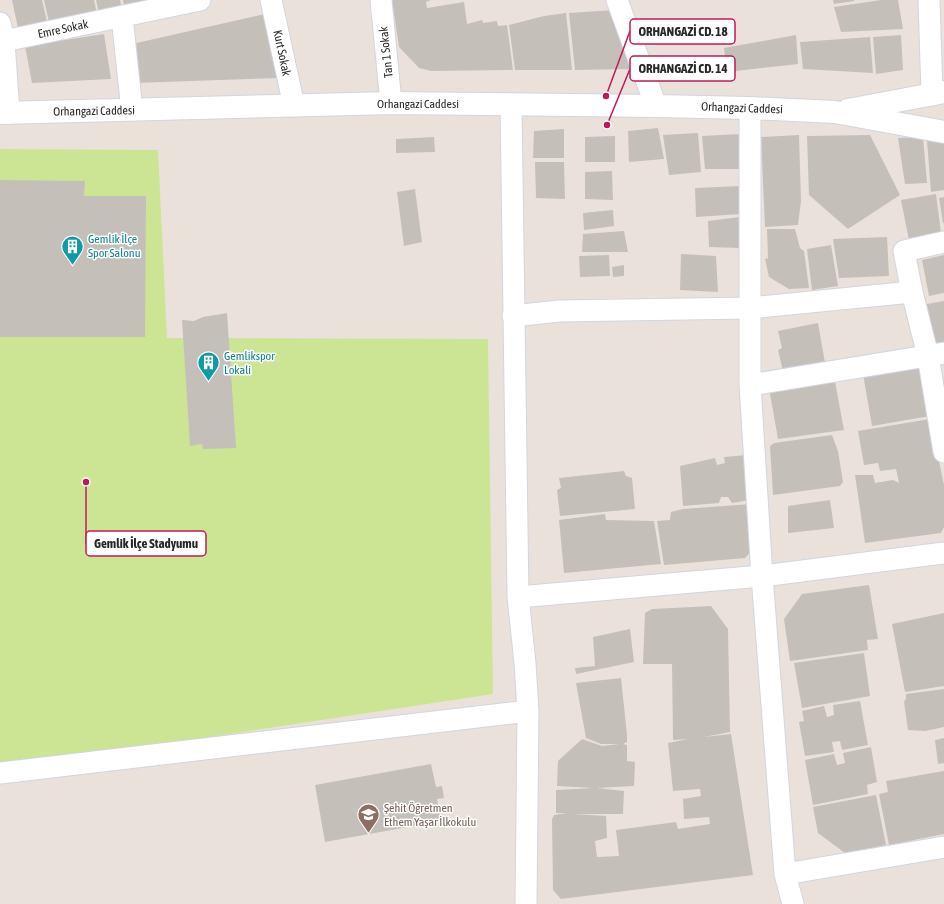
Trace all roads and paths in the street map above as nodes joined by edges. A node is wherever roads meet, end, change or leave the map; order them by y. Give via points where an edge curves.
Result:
1 (200, 0) edge
2 (271, 0) edge
3 (381, 0) edge
4 (617, 0) edge
5 (929, 0) edge
6 (122, 17) junction
7 (2, 32) edge
8 (938, 93) edge
9 (391, 103) junction
10 (511, 104) junction
11 (294, 106) junction
12 (656, 106) junction
13 (750, 108) junction
14 (132, 110) junction
15 (835, 112) junction
16 (4, 113) edge
17 (944, 132) edge
18 (944, 242) edge
19 (912, 292) junction
20 (750, 308) junction
21 (513, 316) junction
22 (936, 355) edge
23 (750, 385) junction
24 (944, 452) edge
25 (944, 553) edge
26 (762, 576) junction
27 (518, 597) junction
28 (528, 711) junction
29 (0, 773) edge
30 (944, 847) edge
31 (785, 874) junction
32 (526, 904) edge
33 (793, 904) edge

1 - 6 street, Emre Sokak
2 - 11 street, Kurt Sokak
3 - 9 street, Tan 1 Sokak
4 - 12 street
5 - 8 street
6 - 7 street, Emre Sokak
6 - 14 street
7 - 16 street
8 - 15 street
9 - 10 street, Orhangazi Caddesi
9 - 11 street, Orhangazi Caddesi
10 - 12 street, Orhangazi Caddesi
10 - 21 street
11 - 14 street, Orhangazi Caddesi
12 - 13 street, Orhangazi Caddesi
13 - 15 street, Orhangazi Caddesi
13 - 20 street
14 - 16 street, Orhangazi Caddesi
15 - 17 street
18 - 19 street via 904,251
19 - 20 street
19 - 22 street
20 - 21 street via 559,311
20 - 23 street
21 - 27 street
22 - 23 street
22 - 24 street
23 - 26 street
25 - 26 street
26 - 27 street
26 - 31 street
27 - 28 street
28 - 29 street
28 - 32 street
30 - 31 street
31 - 33 street

